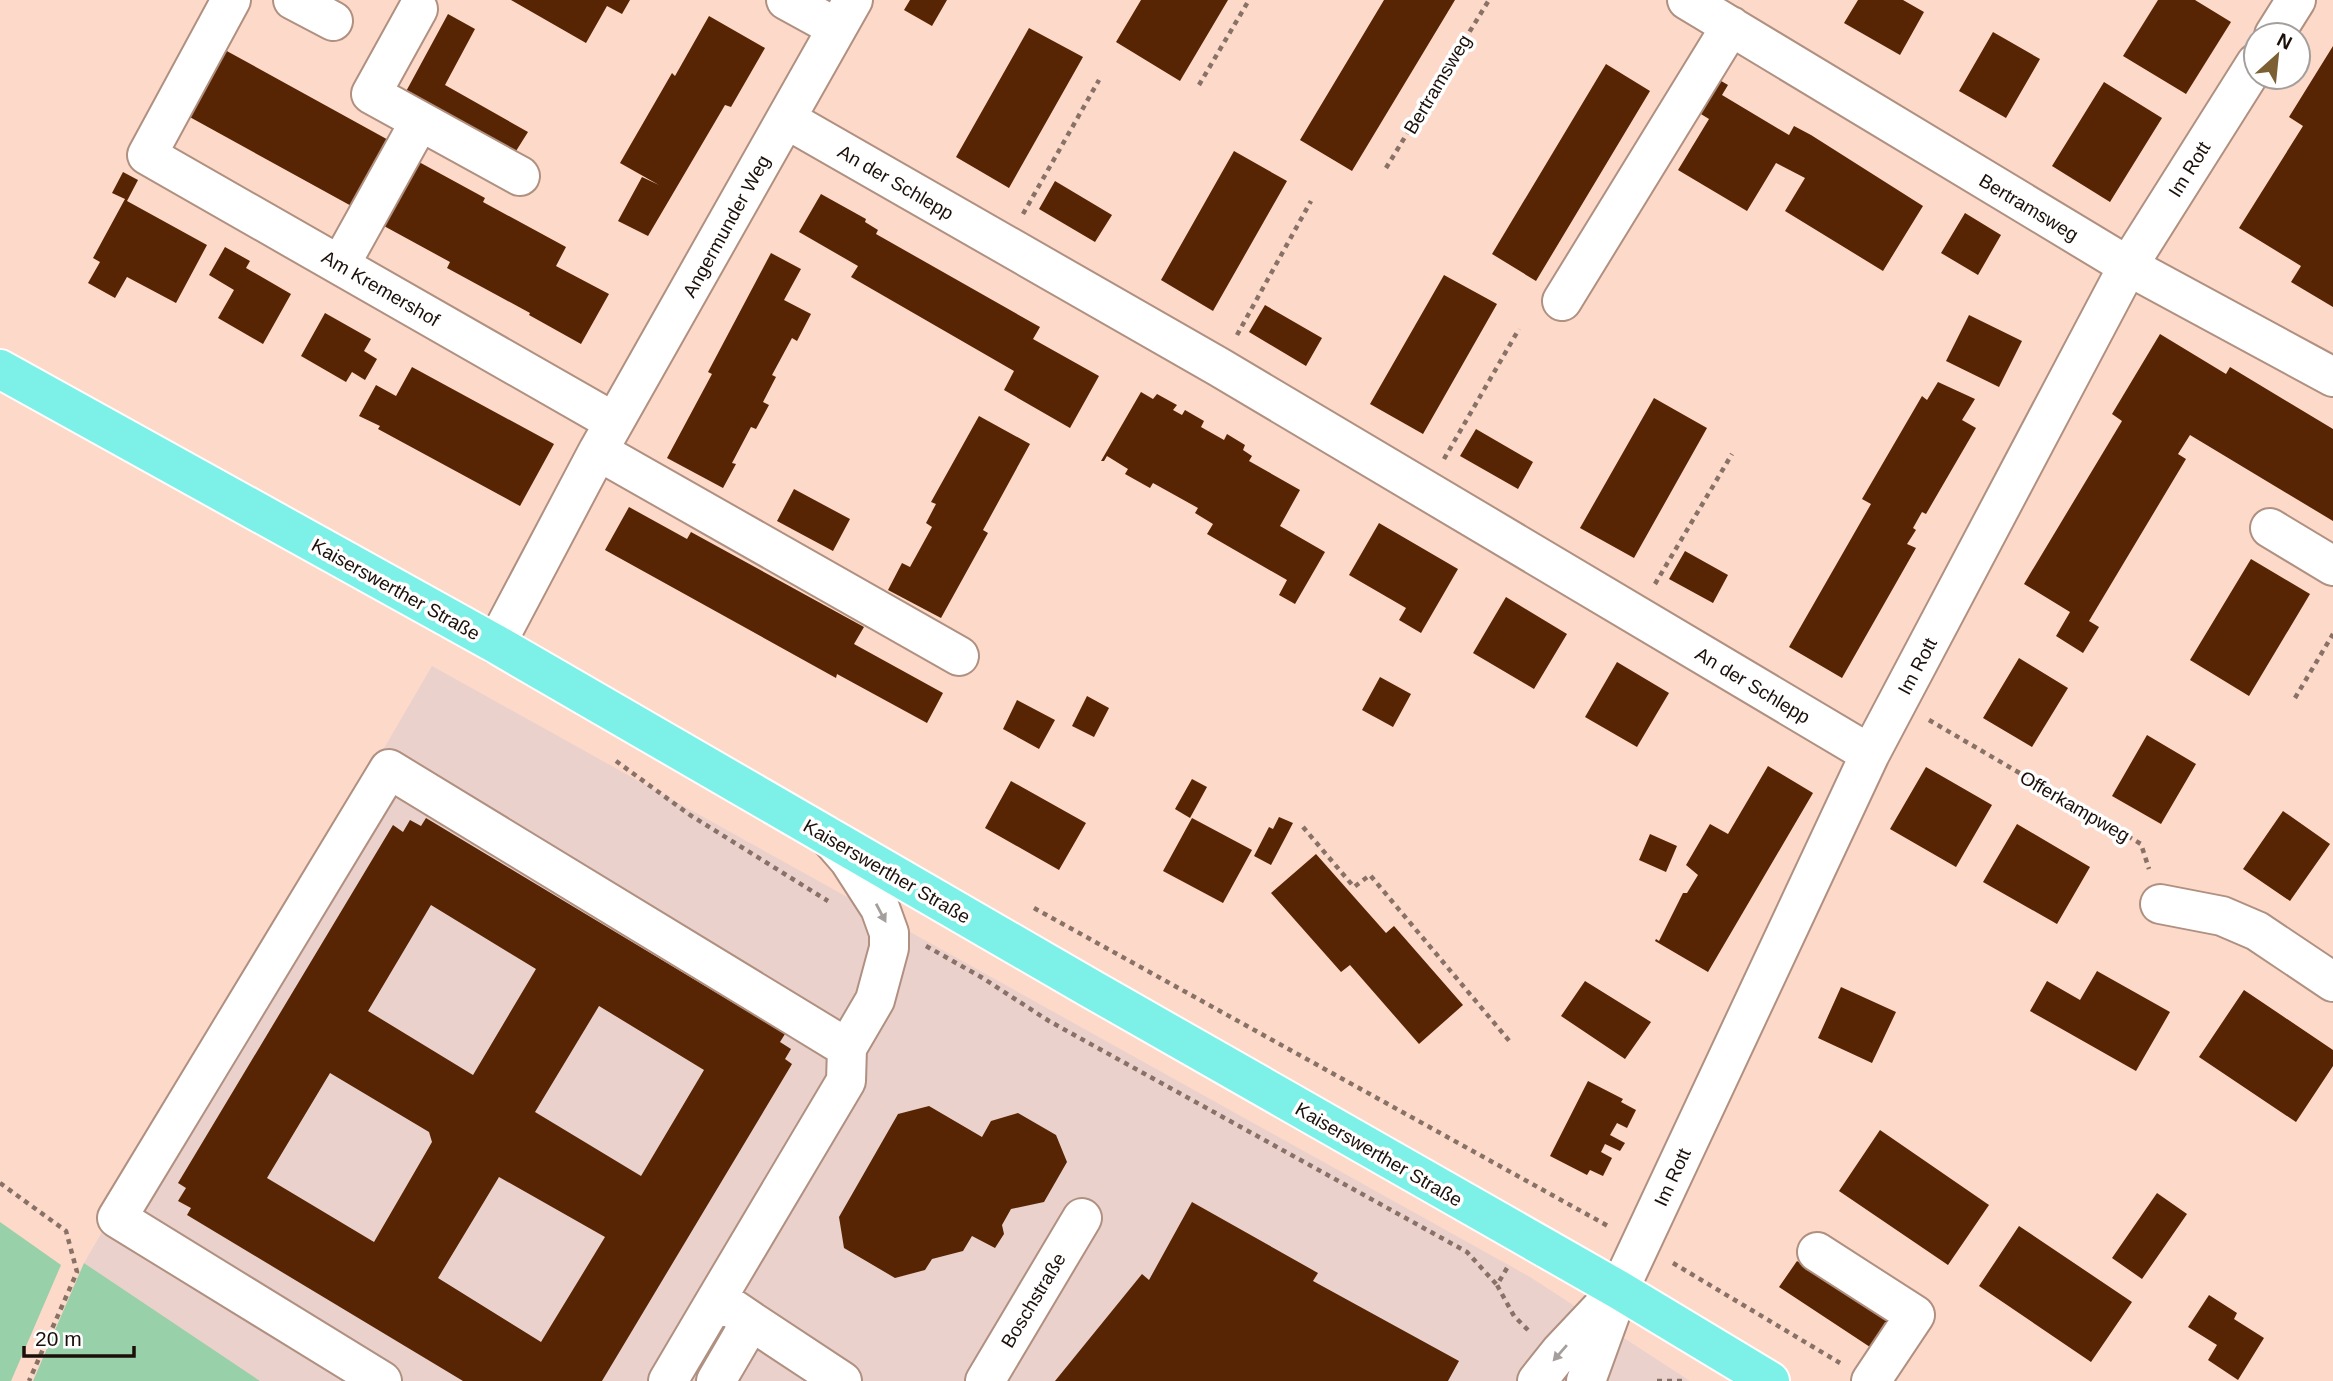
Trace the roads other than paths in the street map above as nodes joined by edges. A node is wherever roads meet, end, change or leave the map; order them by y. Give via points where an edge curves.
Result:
1 (231, 0) edge
2 (293, 0) edge
3 (786, 0) edge
4 (1687, 0) edge
5 (2296, 0) edge
6 (418, 9) dead end
7 (845, 14) edge
8 (333, 21) dead end
9 (2283, 21) edge
10 (1731, 26) junction
11 (2242, 85) edge
12 (786, 119) junction
13 (420, 121) junction
14 (520, 176) dead end
15 (340, 265) junction
16 (2128, 266) junction
17 (1562, 301) dead end
18 (0, 369) edge
19 (2333, 377) edge
20 (606, 436) junction
21 (2270, 528) dead end
22 (2333, 566) edge
23 (496, 644) junction
24 (959, 656) dead end
25 (1870, 754) junction
26 (829, 837) junction
27 (2160, 904) road end
28 (2333, 982) edge
29 (847, 1048) junction
30 (1082, 1219) dead end
31 (1817, 1252) dead end
32 (1619, 1290) junction
33 (717, 1298) junction
34 (751, 1321) junction
35 (1548, 1366) edge
36 (382, 1381) edge
37 (668, 1381) edge
38 (716, 1381) edge
39 (842, 1381) edge
40 (985, 1381) edge
41 (1586, 1381) edge
42 (1770, 1381) edge
43 (1871, 1381) edge

1 - 15 street, Am Kremershof via 147,155
2 - 8 street
3 - 7 street
4 - 10 street, Bertramsweg
5 - 9 street
6 - 13 street via 371,94
7 - 12 street, Angermunder Weg
10 - 16 street, Bertramsweg
10 - 17 street
11 - 16 street, Im Rott
12 - 20 street, Angermunder Weg
12 - 25 street, An der Schlepp via 1219,367
13 - 14 street
13 - 15 street
15 - 20 street, Am Kremershof
16 - 19 street, Bertramsweg
16 - 25 street, Im Rott
18 - 23 main road, Kaiserswerther Straße
20 - 23 street, Angermunder Weg
20 - 24 street
21 - 22 street
23 - 26 main road, Kaiserswerther Straße
25 - 32 street, Im Rott
26 -> 29 street via 880,908 889,933 875,1000
26 - 32 main road, Kaiserswerther Straße
27 - 28 street via 2222,916 2257,931
29 - 33 street via 846,1081
29 - 36 street via 389,769 117,1218
30 - 40 street, Boschstraße
31 - 43 street via 1915,1315
32 -> 35 street
32 - 41 street
32 - 42 main road, Kaiserswerther Straße
33 - 34 street
33 - 37 street
34 - 38 street
34 - 39 street

